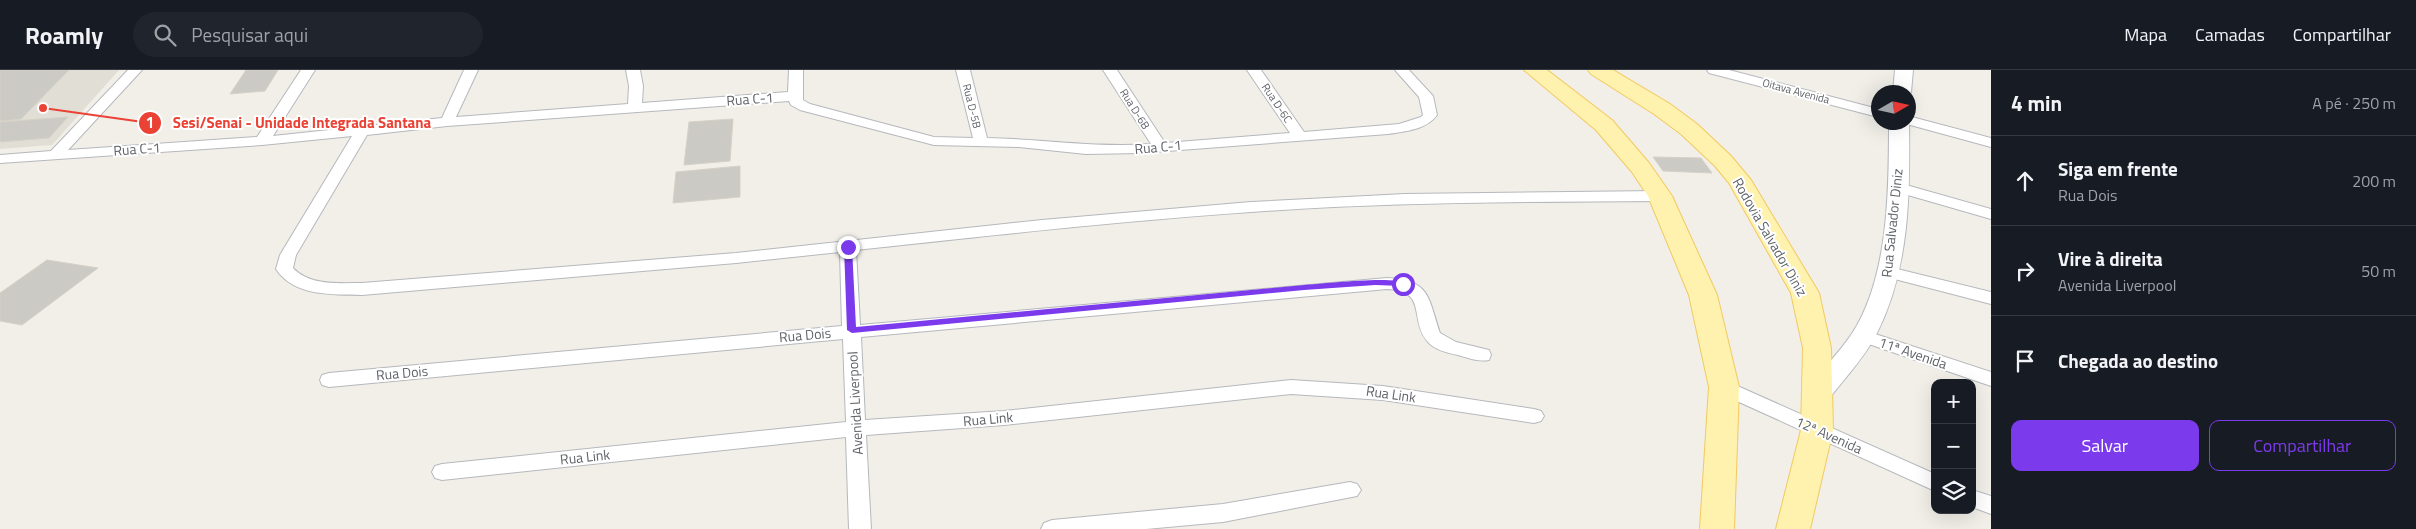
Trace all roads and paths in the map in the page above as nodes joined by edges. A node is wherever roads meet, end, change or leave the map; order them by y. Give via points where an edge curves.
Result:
1 (135, 70) edge
2 (308, 70) edge
3 (471, 70) edge
4 (633, 70) edge
5 (796, 70) edge
6 (963, 70) edge
7 (1110, 70) edge
8 (1254, 70) edge
9 (1402, 70) edge
10 (1534, 70) edge
11 (1598, 70) edge
12 (1714, 70) edge
13 (1904, 70) edge
14 (1734, 72) edge
15 (1903, 85) edge
16 (795, 96) junction
17 (635, 107) junction
18 (1871, 110) edge
19 (447, 122) junction
20 (1916, 122) edge
21 (1899, 130) edge
22 (362, 131) junction
23 (1300, 137) junction
24 (262, 141) junction
25 (981, 141) junction
26 (1991, 143) edge
27 (1160, 148) junction
28 (56, 154) junction
29 (0, 159) edge
30 (1898, 188) junction
31 (1660, 196) junction
32 (1991, 214) edge
33 (848, 247) junction
34 (1889, 272) junction
35 (1991, 298) edge
36 (852, 330) junction
37 (1863, 336) junction
38 (1482, 355) dead end
39 (1991, 379) edge
40 (329, 380) dead end
41 (1724, 387) junction
42 (1819, 393) junction
43 (1534, 416) dead end
44 (857, 428) junction
45 (1818, 430) junction
46 (442, 472) dead end
47 (1931, 481) edge
48 (1350, 490) dead end
49 (1976, 499) edge
50 (1991, 505) edge
51 (860, 529) edge
52 (1052, 529) edge
53 (1717, 529) edge
54 (1794, 529) edge

1 - 28 street
2 - 24 street
3 - 19 street
4 - 17 street
5 - 16 street
6 - 25 street, Rua D-5B
7 - 27 street, Rua D-6B
8 - 23 street, Rua D-6C
9 - 23 street, Rua C-1 via 1429,101 1430,115 1425,122
10 - 31 main road via 1604,125
11 - 42 main road, Rodovia Salvador Diniz via 1689,129 1739,180 1805,293 1817,348
12 - 14 street, Oitava Avenida
13 - 15 street
14 - 18 street, Oitava Avenida
16 - 17 street, Rua C-1
16 - 25 street, Rua C-1 via 796,102 805,107 934,141
17 - 19 street, Rua C-1
19 - 22 street, Rua C-1
20 - 26 street
21 - 30 street, Rua Salvador Diniz
22 - 24 street, Rua C-1
22 - 33 street via 288,254 284,270 290,278 328,288 362,289
23 - 27 street, Rua C-1
24 - 28 street, Rua C-1
25 - 27 street, Rua C-1 via 1086,150
28 - 29 street, Rua C-1
30 - 32 street
30 - 34 street, Rua Salvador Diniz
31 - 33 street via 1326,202 1042,225
31 - 41 main road via 1703,295
33 - 36 street, Avenida Liverpool
34 - 35 street
34 - 37 street, Rua Salvador Diniz
36 - 38 street, Rua Dois via 1304,288 1392,283 1417,290 1424,301 1431,332 1438,340
36 - 40 street, Rua Dois
36 - 44 street, Avenida Liverpool
37 - 39 street, 11ª Avenida
37 - 42 street, Rua Salvador Diniz
41 - 45 street, 12ª Avenida
41 - 53 main road
42 - 45 main road, Rodovia Salvador Diniz
43 - 44 street, Rua Link via 1337,387 1291,388 1004,418
44 - 46 street, Rua Link
44 - 51 street, Avenida Liverpool
45 - 47 street, 12ª Avenida
45 - 54 main road, Rodovia Salvador Diniz
48 - 52 street via 1223,513
49 - 50 street

